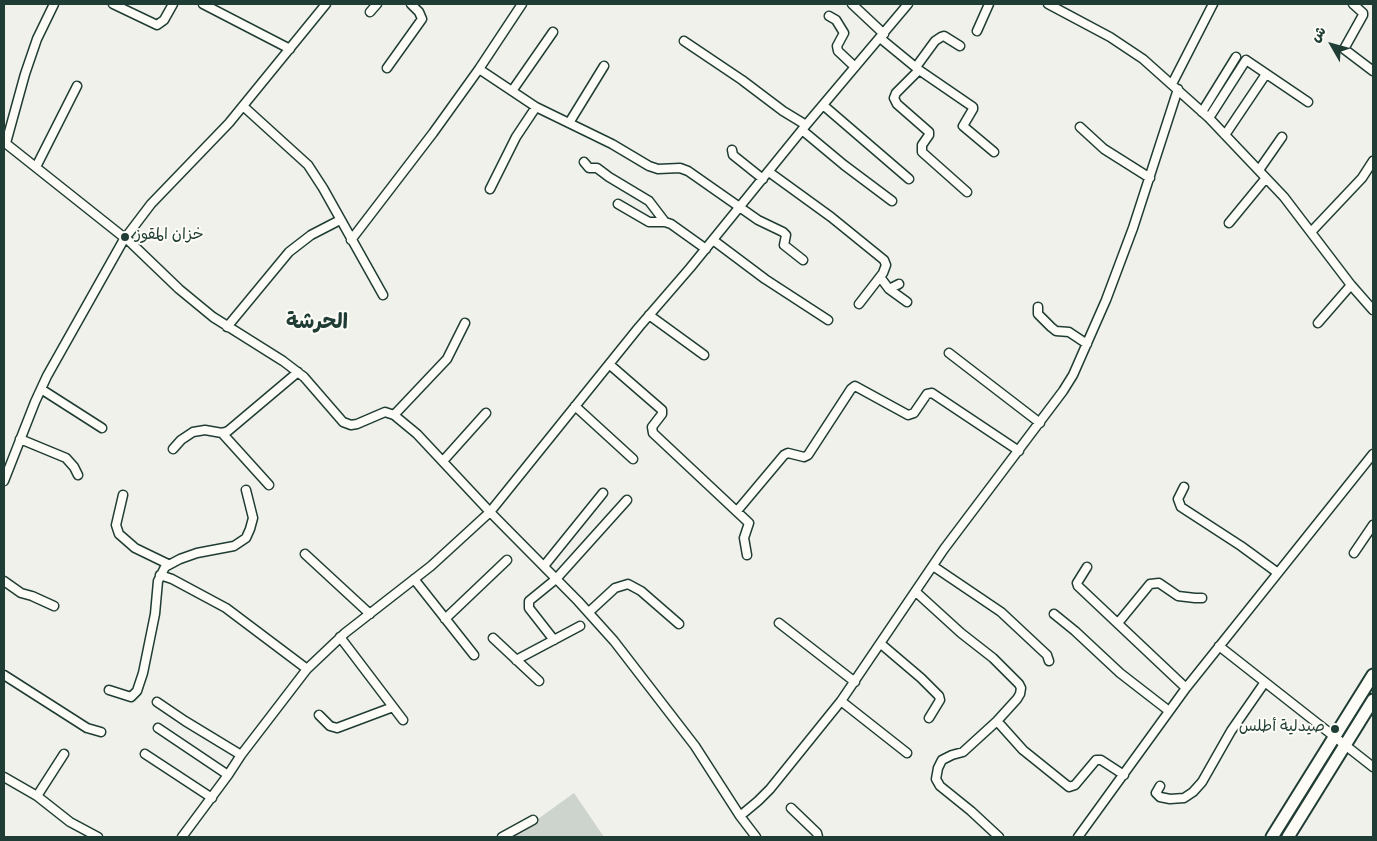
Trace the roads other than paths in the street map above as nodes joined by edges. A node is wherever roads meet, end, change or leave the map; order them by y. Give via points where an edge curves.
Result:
1 (113, 4) edge
2 (173, 4) edge
3 (203, 4) edge
4 (326, 4) edge
5 (377, 4) edge
6 (411, 4) edge
7 (522, 4) edge
8 (852, 4) edge
9 (908, 4) edge
10 (989, 4) edge
11 (1048, 4) edge
12 (1213, 4) edge
13 (1353, 4) edge
14 (52, 5) edge
15 (370, 12) dead end
16 (829, 16) dead end
17 (977, 30) dead end
18 (553, 32) dead end
19 (882, 36) junction
20 (684, 41) dead end
21 (960, 46) dead end
22 (290, 49) junction
23 (1236, 57) dead end
24 (604, 66) dead end
25 (855, 67) junction
26 (387, 68) dead end
27 (479, 69) junction
28 (917, 69) junction
29 (1373, 71) edge
30 (1266, 74) junction
31 (78, 86) dead end
32 (1175, 86) junction
33 (512, 91) junction
34 (1308, 102) dead end
35 (823, 105) junction
36 (243, 106) junction
37 (536, 107) junction
38 (1202, 112) junction
39 (1209, 118) junction
40 (569, 123) junction
41 (804, 127) junction
42 (1080, 127) dead end
43 (1225, 135) junction
44 (1282, 137) dead end
45 (5, 143) edge
46 (732, 150) dead end
47 (994, 152) dead end
48 (1373, 161) edge
49 (584, 162) dead end
50 (36, 167) junction
51 (1259, 170) junction
52 (769, 172) junction
53 (763, 178) junction
54 (1150, 178) junction
55 (1266, 178) junction
56 (909, 179) dead end
57 (490, 189) dead end
58 (967, 192) dead end
59 (892, 201) dead end
60 (618, 204) dead end
61 (740, 208) junction
62 (340, 220) junction
63 (665, 222) junction
64 (1229, 223) dead end
65 (1311, 232) junction
66 (125, 237) junction
67 (351, 240) junction
68 (713, 240) junction
69 (706, 249) junction
70 (804, 260) dead end
71 (880, 277) junction
72 (899, 284) dead end
73 (1351, 285) junction
74 (889, 289) junction
75 (383, 295) dead end
76 (907, 302) dead end
77 (859, 304) dead end
78 (1038, 307) dead end
79 (1373, 310) edge
80 (649, 315) junction
81 (828, 320) dead end
82 (1318, 322) dead end
83 (465, 323) dead end
84 (227, 327) junction
85 (1087, 344) junction
86 (950, 353) dead end
87 (704, 355) dead end
88 (609, 364) junction
89 (298, 372) junction
90 (41, 389) junction
91 (575, 406) junction
92 (486, 413) dead end
93 (394, 415) junction
94 (1040, 423) junction
95 (102, 428) dead end
96 (222, 433) junction
97 (20, 439) junction
98 (173, 449) dead end
99 (1019, 451) junction
100 (1373, 454) edge
101 (634, 459) dead end
102 (443, 461) junction
103 (78, 475) dead end
104 (4, 481) edge
105 (269, 486) dead end
106 (1184, 486) dead end
107 (246, 490) dead end
108 (603, 494) dead end
109 (123, 495) dead end
110 (627, 500) dead end
111 (737, 511) junction
112 (490, 512) junction
113 (1373, 526) edge
114 (305, 554) dead end
115 (1354, 554) dead end
116 (747, 555) dead end
117 (507, 560) dead end
118 (168, 564) junction
119 (544, 566) junction
120 (933, 566) junction
121 (1087, 567) dead end
122 (1278, 573) junction
123 (160, 575) junction
124 (414, 579) junction
125 (556, 579) junction
126 (4, 580) edge
127 (916, 592) junction
128 (1202, 598) dead end
129 (54, 606) dead end
130 (589, 612) junction
131 (370, 614) junction
132 (1054, 614) dead end
133 (446, 619) junction
134 (779, 622) dead end
135 (1118, 623) junction
136 (679, 624) dead end
137 (580, 626) dead end
138 (340, 637) junction
139 (493, 638) dead end
140 (554, 640) junction
141 (881, 644) junction
142 (1219, 646) junction
143 (474, 655) dead end
144 (516, 660) junction
145 (1049, 661) dead end
146 (306, 669) junction
147 (4, 675) edge
148 (1373, 675) edge
149 (539, 681) dead end
150 (855, 682) junction
151 (1265, 682) junction
152 (1186, 688) junction
153 (109, 690) dead end
154 (1373, 700) edge
155 (841, 701) junction
156 (156, 702) dead end
157 (394, 707) junction
158 (1169, 711) junction
159 (319, 715) dead end
160 (929, 718) dead end
161 (403, 720) dead end
162 (997, 721) junction
163 (158, 728) dead end
164 (100, 732) dead end
165 (1334, 737) junction
166 (1345, 745) junction
167 (64, 754) dead end
168 (145, 754) dead end
169 (908, 754) dead end
170 (241, 755) junction
171 (1373, 768) edge
172 (228, 775) junction
173 (1124, 775) junction
174 (4, 777) edge
175 (1160, 786) dead end
176 (37, 796) junction
177 (212, 798) junction
178 (791, 808) dead end
179 (740, 816) junction
180 (533, 820) dead end
181 (98, 837) edge
182 (182, 837) edge
183 (502, 837) edge
184 (756, 837) edge
185 (818, 837) edge
186 (999, 837) edge
187 (1078, 837) edge
188 (1272, 837) edge
189 (1288, 837) edge

1 - 2 street via 157,25 164,20
3 - 22 street
4 - 22 street
5 - 15 street
6 - 26 street via 422,19
7 - 27 street
8 - 19 street
9 - 19 street
10 - 17 street
11 - 32 street via 1124,46
12 - 32 street
13 - 29 street via 1363,16 1344,50
14 - 45 street via 25,74
16 - 25 street via 836,20 844,33 836,46 838,51
18 - 33 street
19 - 25 street
19 - 28 street
20 - 41 street
21 - 28 street via 941,37
22 - 36 street
23 - 38 street
24 - 40 street
25 - 35 street
27 - 33 street
27 - 67 street
28 - 47 street via 973,107 963,126
28 - 58 street via 896,93 895,101 929,132 922,152
30 - 34 street
30 - 39 street via 1245,61
30 - 43 street
31 - 50 street
32 - 38 street
32 - 54 street
33 - 37 street
35 - 41 street
35 - 56 street
36 - 62 street via 308,165
36 - 66 street via 146,209
37 - 40 street
37 - 57 street via 516,137
38 - 39 street
39 - 43 street
40 - 61 street via 653,168 686,170
41 - 52 street
41 - 59 street via 844,165
42 - 54 street via 1114,157
43 - 51 street
44 - 51 street
45 - 50 street
46 - 53 street via 733,155
48 - 65 street via 1362,178
49 - 63 street via 589,168 597,168 649,201
50 - 66 street
51 - 55 street
52 - 53 street
52 - 71 street via 881,257 886,265
53 - 61 street
54 - 85 street
55 - 64 street
55 - 65 street
60 - 63 street via 649,222
61 - 68 street
61 - 70 street via 783,232 786,235 785,245
62 - 67 street
62 - 84 street via 288,252
63 - 69 street
65 - 73 street
66 - 84 street via 189,298
66 - 90 street
67 - 75 street
68 - 69 street
68 - 81 street
69 - 80 street
71 - 74 street
71 - 77 street
72 - 74 street
73 - 79 street
73 - 82 street
74 - 76 street
78 - 85 street via 1038,314 1050,327 1069,332
80 - 87 street
80 - 88 street
83 - 93 street via 447,359
84 - 89 street
85 - 94 street via 1073,375
86 - 94 street
88 - 91 street
88 - 111 street via 662,411 652,433
89 - 93 street via 347,424 357,424 385,412
89 - 96 street
90 - 95 street
90 - 97 street
91 - 101 street
91 - 112 street
92 - 102 street
93 - 102 street
94 - 99 street
96 - 98 street via 193,432
96 - 105 street
97 - 103 street via 66,458
97 - 104 street
99 - 111 street via 932,393 914,413 908,415 855,386 808,455 784,455
99 - 120 street
100 - 122 street
102 - 112 street
106 - 122 street via 1178,499 1181,507
107 - 118 street via 253,518 243,541
108 - 119 street
109 - 118 street via 116,525 119,534 135,548
110 - 125 street
111 - 116 street via 749,523 744,538
112 - 119 street
112 - 124 street
113 - 115 street
114 - 131 street
117 - 133 street
118 - 123 street
119 - 125 street
120 - 127 street
120 - 145 street via 1001,612 1047,655
121 - 135 street via 1078,586
122 - 142 street
123 - 146 street via 226,608
123 - 153 street via 156,614 137,691 131,697
124 - 131 street
124 - 133 street
125 - 130 street
125 - 140 street via 533,596 528,604
126 - 129 street via 20,593
127 - 141 street
127 - 162 street via 1019,684 1020,694
128 - 135 street via 1178,596 1159,584 1150,584
130 - 136 street via 615,588 628,584 641,591
130 - 179 street via 664,704
131 - 138 street
132 - 158 street via 1120,674
133 - 143 street
134 - 150 street
135 - 152 street
137 - 140 street
138 - 146 street
138 - 157 street
139 - 144 street
140 - 144 street
141 - 150 street
141 - 160 street via 940,696
142 - 151 street
142 - 152 street
144 - 149 street
146 - 170 street
147 - 164 street via 87,728
148 - 165 highway
150 - 155 street
151 - 165 street
151 - 175 street via 1193,792 1184,798 1170,799 1156,793
152 - 158 street
154 - 166 highway
155 - 169 street
155 - 179 street via 770,789
156 - 170 street
157 - 159 street via 337,728
157 - 161 street
158 - 173 street
162 - 173 street via 1023,750 1069,787 1075,785 1096,760
162 - 186 street via 963,752 942,760 936,779
163 - 172 street
165 - 166 street
165 - 188 highway
166 - 171 street
166 - 189 highway
167 - 176 street
168 - 177 street
170 - 172 street
172 - 177 street
173 - 187 street
174 - 176 street
176 - 181 street via 70,822
177 - 182 street
178 - 185 street
179 - 184 street
180 - 183 street

